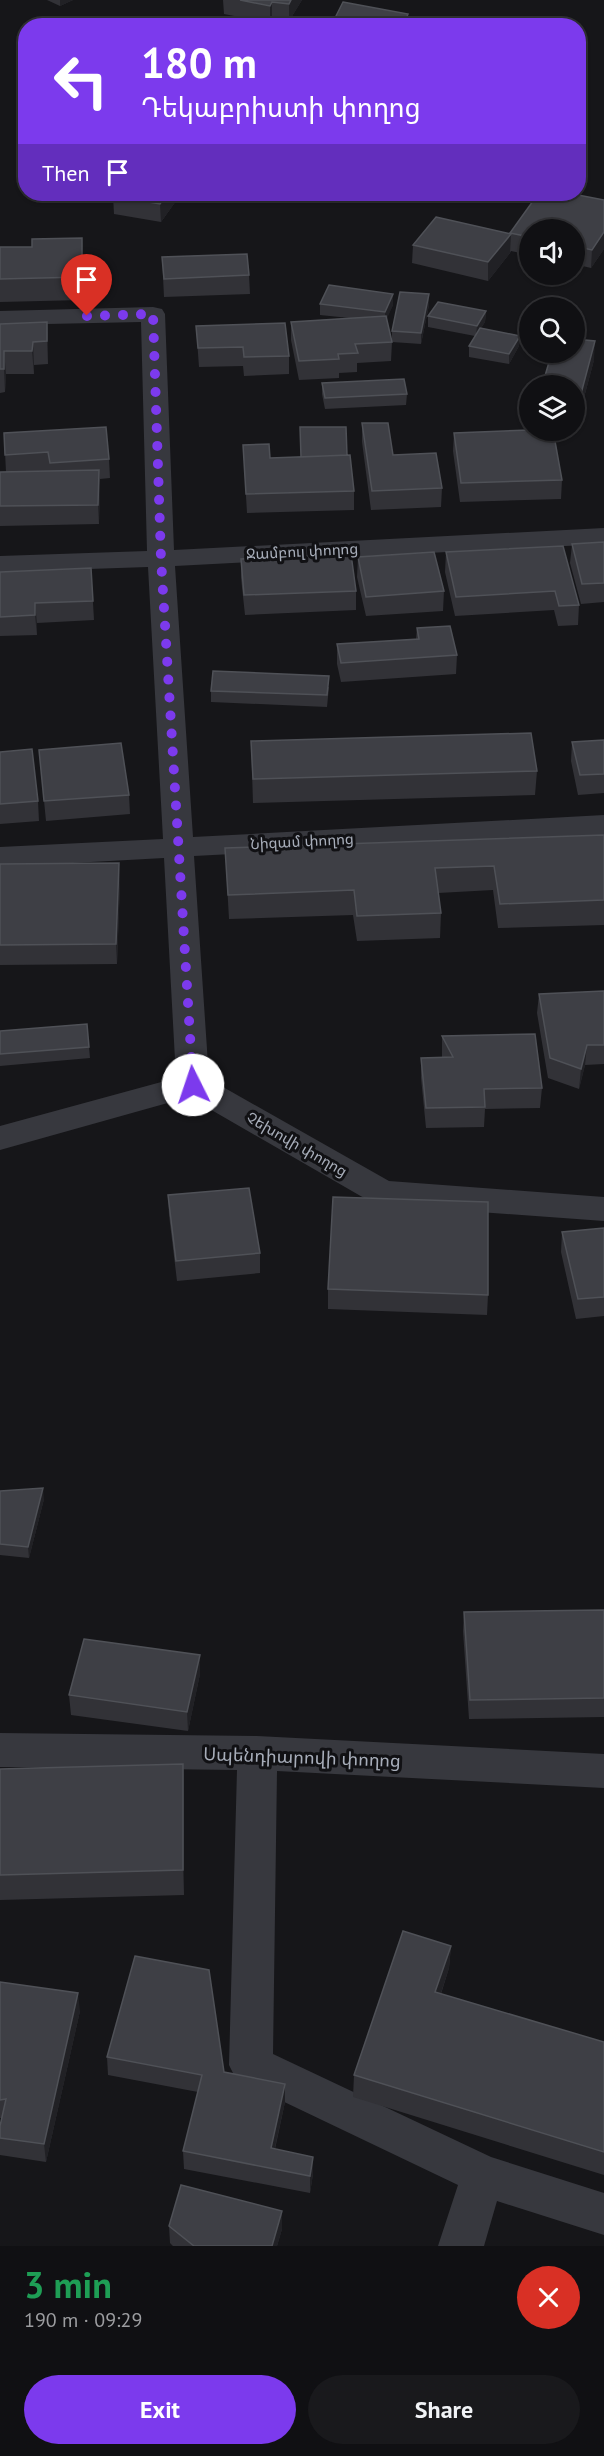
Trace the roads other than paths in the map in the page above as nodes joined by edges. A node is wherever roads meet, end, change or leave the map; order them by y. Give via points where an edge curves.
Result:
1 (0, 318) edge
2 (604, 536) edge
3 (161, 559) junction
4 (0, 564) edge
5 (604, 825) edge
6 (177, 847) junction
7 (0, 857) edge
8 (193, 1085) junction
9 (0, 1138) edge
10 (604, 1209) edge
11 (0, 1750) edge
12 (257, 1753) junction
13 (604, 1771) edge
14 (483, 2175) junction
15 (604, 2214) edge
16 (461, 2246) edge

1 - 3 street via 153,314
2 - 3 street, Ջամբուլ փողոց
3 - 4 street, Ջամբուլ փողոց
3 - 6 street
5 - 6 street, Նիզամ փողոց
6 - 7 street, Նիզամ փողոց
6 - 8 street
8 - 9 street
8 - 10 street, Չեխովի փողոց via 383,1194
11 - 12 street, Սպենդիարովի փողոց
12 - 13 street, Սպենդիարովի փողոց
12 - 14 street via 251,2065
14 - 15 street
14 - 16 street

